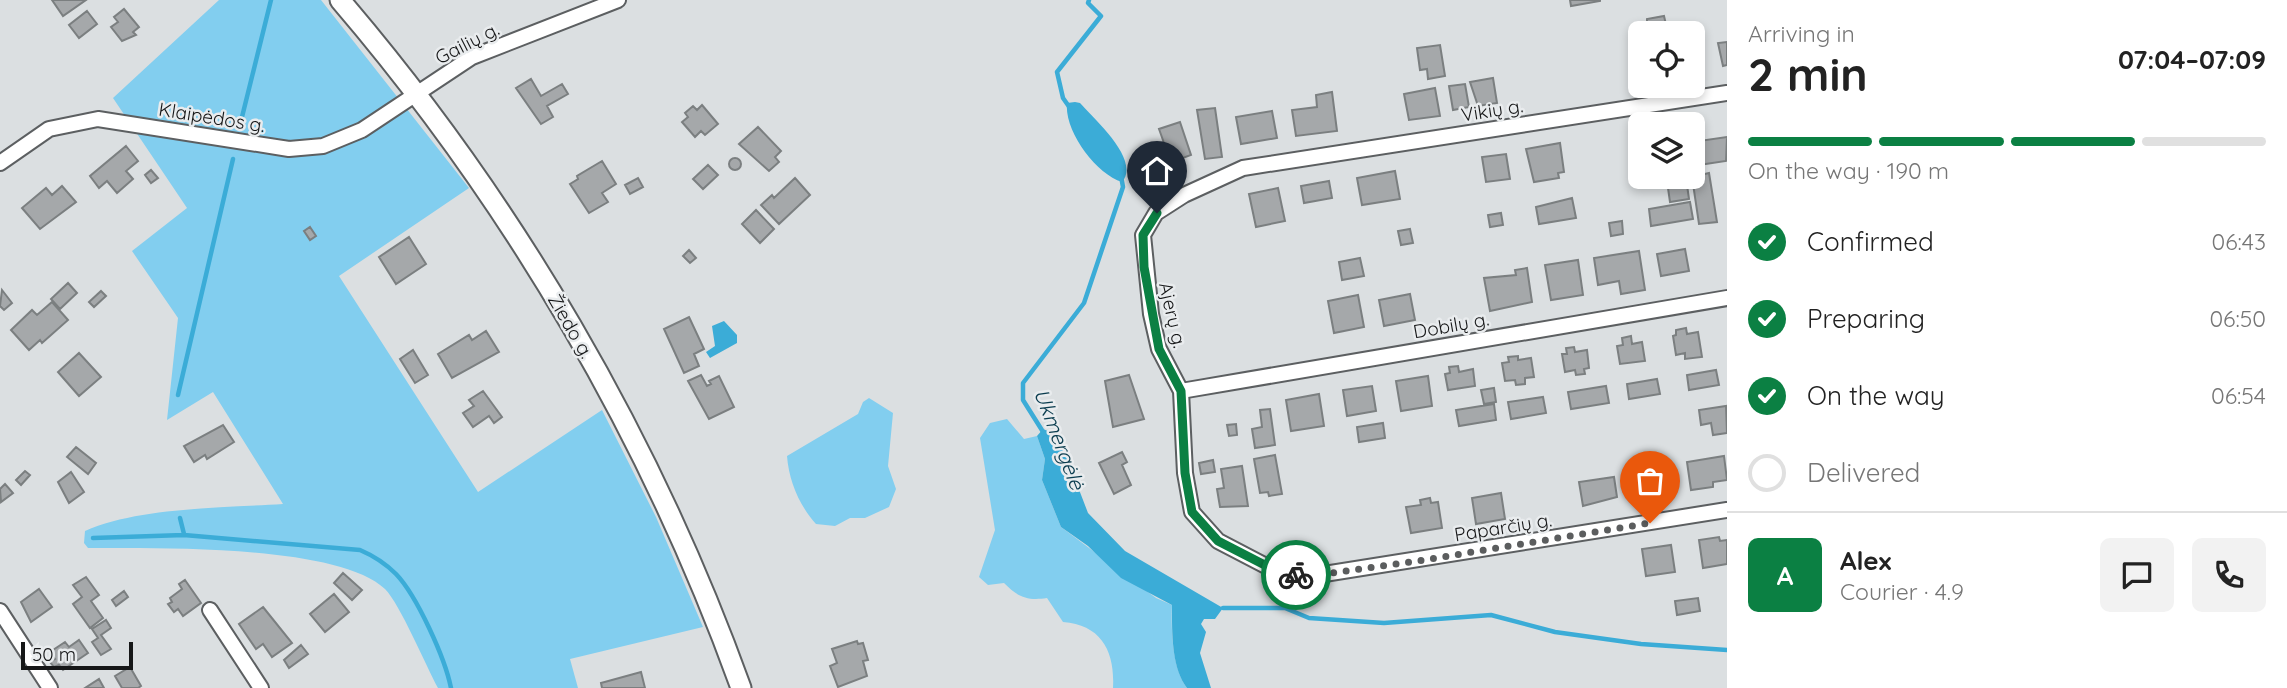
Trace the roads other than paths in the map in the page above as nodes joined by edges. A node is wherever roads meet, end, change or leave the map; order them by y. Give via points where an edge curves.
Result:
1 (340, 0) edge
2 (618, 0) edge
3 (1727, 93) edge
4 (415, 95) junction
5 (0, 163) edge
6 (1264, 165) joint
7 (1727, 298) edge
8 (1181, 391) junction
9 (1727, 510) edge
10 (1286, 576) joint
11 (210, 610) dead end
12 (0, 611) edge
13 (50, 688) edge
14 (261, 688) edge
15 (741, 688) edge

1 - 4 street, Žiedo g.
2 - 4 street, Gailių g. via 472,57
3 - 6 street, Vikių g.
4 - 5 street, Klaipėdos g. via 345,139 307,149 98,119 49,129
4 - 15 street, Žiedo g. via 505,220 600,377 693,568
6 - 8 street, Ajerų g. via 1243,168 1184,195 1157,213 1143,235 1159,349
7 - 8 street, Dobilų g.
8 - 10 street, Ajerų g. via 1192,512 1218,541
9 - 10 street, Paparčių g. via 1356,570
11 - 14 street
12 - 13 street

